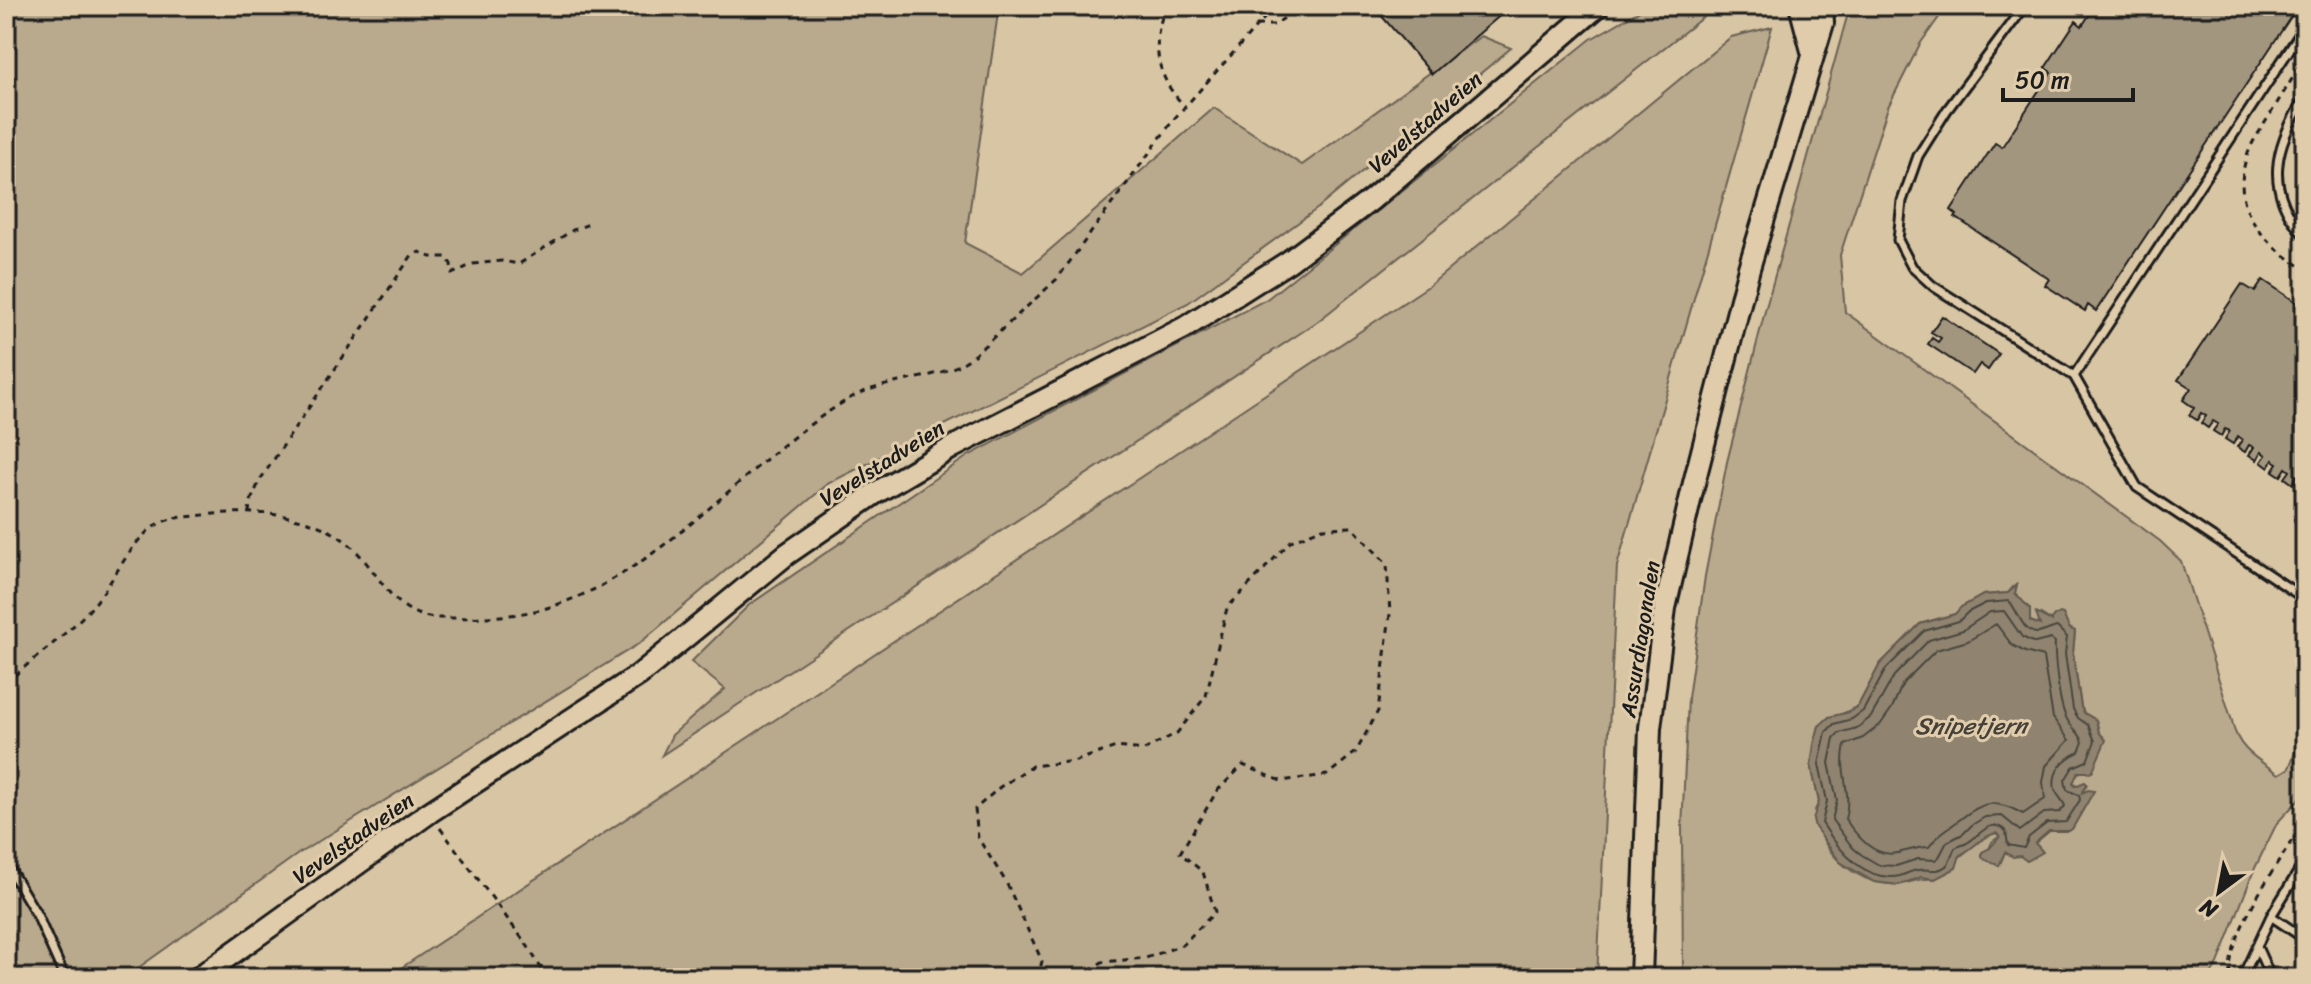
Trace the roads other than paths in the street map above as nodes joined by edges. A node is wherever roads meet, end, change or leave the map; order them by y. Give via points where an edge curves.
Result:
1 (1598, 6) edge
2 (1800, 6) edge
3 (1822, 6) edge
4 (2025, 6) edge
5 (2305, 26) edge
6 (1812, 51) junction
7 (2305, 98) edge
8 (2305, 236) edge
9 (2074, 376) junction
10 (2305, 599) edge
11 (2305, 861) edge
12 (6, 863) edge
13 (2271, 916) junction
14 (2305, 939) edge
15 (2257, 947) junction
16 (65, 978) edge
17 (198, 978) edge
18 (1641, 978) edge
19 (2242, 978) edge
20 (2271, 978) edge

1 - 17 main road, Vevelstadveien via 1307,249 1184,328 953,447 874,494 787,554 639,675 430,812
2 - 6 main road
3 - 6 main road via 1823,23
4 - 9 lane via 1918,156 1902,201 1898,240 1912,267 1933,286
5 - 9 lane
6 - 18 main road, Assurdiagonalen via 1737,314 1665,608 1650,728
7 - 8 lane via 2284,135 2277,165 2285,208
9 - 10 lane via 2137,487
11 - 13 lane
12 - 16 lane
13 - 14 lane
13 - 15 lane
15 - 19 lane
15 - 20 lane

